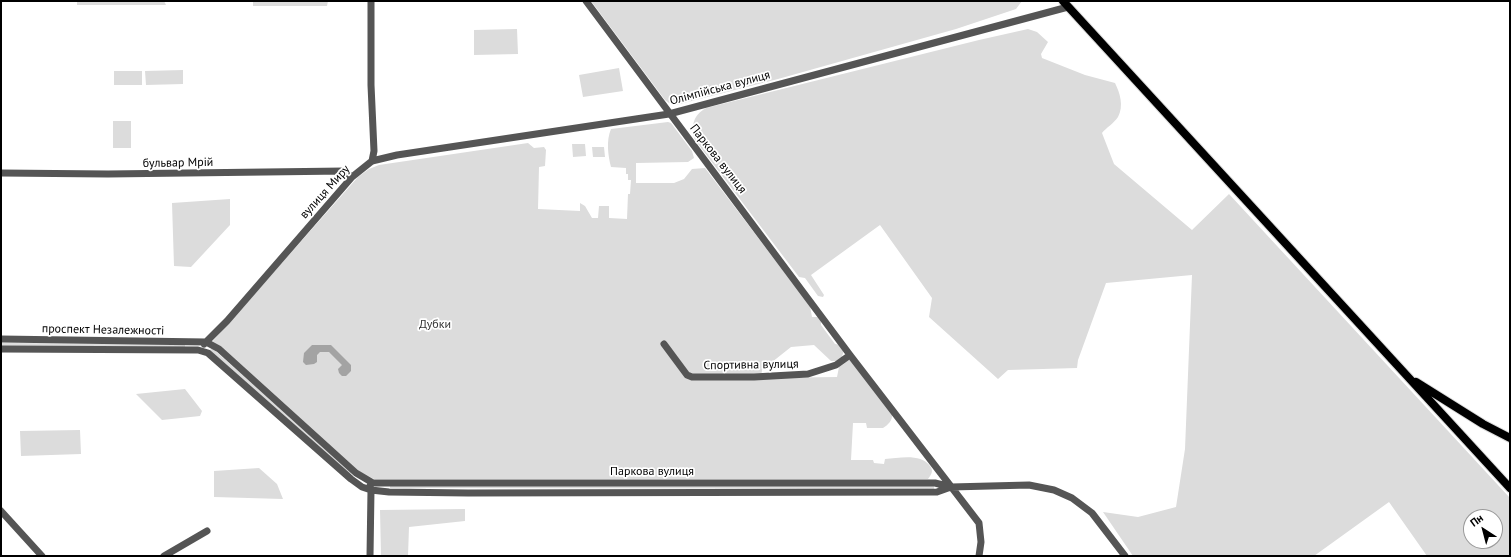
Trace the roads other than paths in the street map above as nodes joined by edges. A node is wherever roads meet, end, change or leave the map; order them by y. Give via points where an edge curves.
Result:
1 (371, 1) edge
2 (586, 1) edge
3 (1065, 4) edge
4 (669, 114) junction
5 (372, 161) junction
6 (1, 173) edge
7 (352, 177) junction
8 (1, 339) edge
9 (206, 342) junction
10 (664, 344) dead end
11 (1, 349) edge
12 (198, 350) junction
13 (850, 355) junction
14 (1410, 379) junction
15 (1510, 438) edge
16 (368, 480) junction
17 (951, 487) junction
18 (1510, 488) edge
19 (371, 490) junction
20 (1, 512) edge
21 (207, 531) dead end
22 (42, 556) edge
23 (164, 556) edge
24 (370, 556) edge
25 (979, 556) edge
26 (1125, 556) edge

1 - 5 street via 374,151
2 - 4 street, Паркова вулиця
3 - 4 street, Олімпійська вулиця
3 - 14 main road
4 - 5 street, Олімпійська вулиця via 397,155
4 - 13 street, Паркова вулиця
5 - 7 street, вулиця Миру
6 - 7 street, бульвар Мрій via 344,171
7 - 9 street, вулиця Миру
8 - 9 street, проспект Незалежності
9 - 12 street, вулиця Миру
9 - 16 street, Паркова вулиця via 219,349 356,473
10 - 13 street, Спортивна вулиця via 692,377 808,374 836,366
11 - 12 street, проспект Незалежності
12 - 19 street via 212,356 350,479
13 - 17 street, Паркова вулиця
14 - 15 main road via 1482,424
14 - 18 main road
16 - 17 street, Паркова вулиця via 373,483 935,483
16 - 19 street
17 - 19 street, Паркова вулиця via 937,492 468,493
17 - 25 street via 979,524
17 - 26 street via 1029,485 1054,490 1072,498 1092,512
19 - 24 street
20 - 22 street
21 - 23 street

